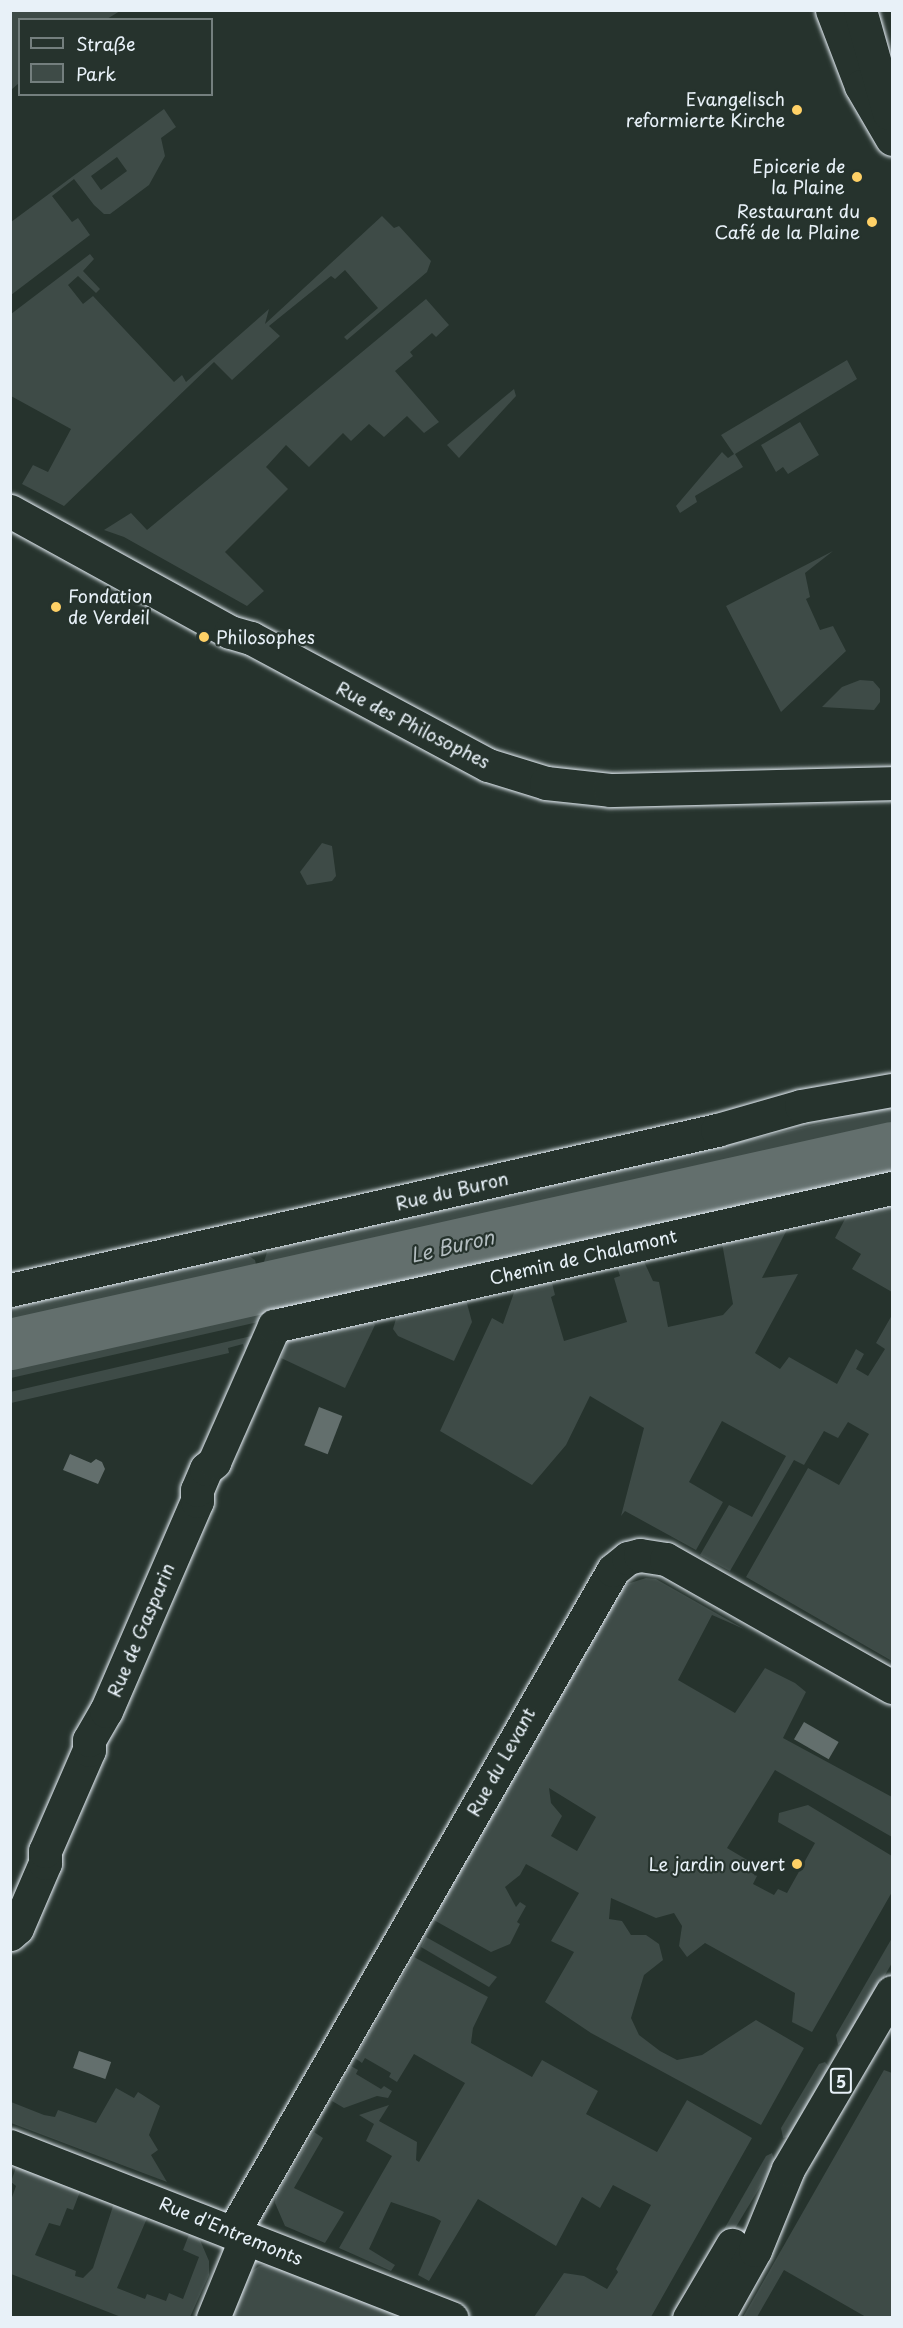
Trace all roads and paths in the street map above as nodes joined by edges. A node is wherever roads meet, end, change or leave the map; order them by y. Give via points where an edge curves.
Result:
1 (832, 10) edge
2 (860, 10) edge
3 (892, 126) edge
4 (892, 139) edge
5 (10, 511) edge
6 (892, 783) edge
7 (892, 1090) edge
8 (892, 1188) edge
9 (10, 1290) edge
10 (274, 1326) joint
11 (892, 1687) edge
12 (10, 1934) edge
13 (892, 1992) edge
14 (10, 2146) edge
15 (788, 2169) junction
16 (240, 2234) junction
17 (213, 2318) edge
18 (452, 2318) edge
19 (689, 2318) edge
20 (717, 2318) edge

1 - 4 street via 861,86
2 - 3 street
5 - 6 street, Rue des Philosophes via 230,632 251,638 488,765 546,783 610,790
7 - 9 street, Rue du Buron via 829,1100 705,1133
8 - 10 street, Chemin de Chalamont
10 - 12 street, Rue de Gasparin via 214,1462 206,1469 197,1501 106,1711 89,1740 89,1750 45,1851 45,1863 17,1928
11 - 16 street, Rue du Levant via 666,1559 639,1555 613,1570
13 - 15 street, 5
14 - 16 street, Rue d'Entremonts
15 - 19 street, 5 via 735,2240
15 - 20 street, 5 via 755,2250
16 - 17 street, Rue du Levant
16 - 18 street, Rue d'Entremonts

